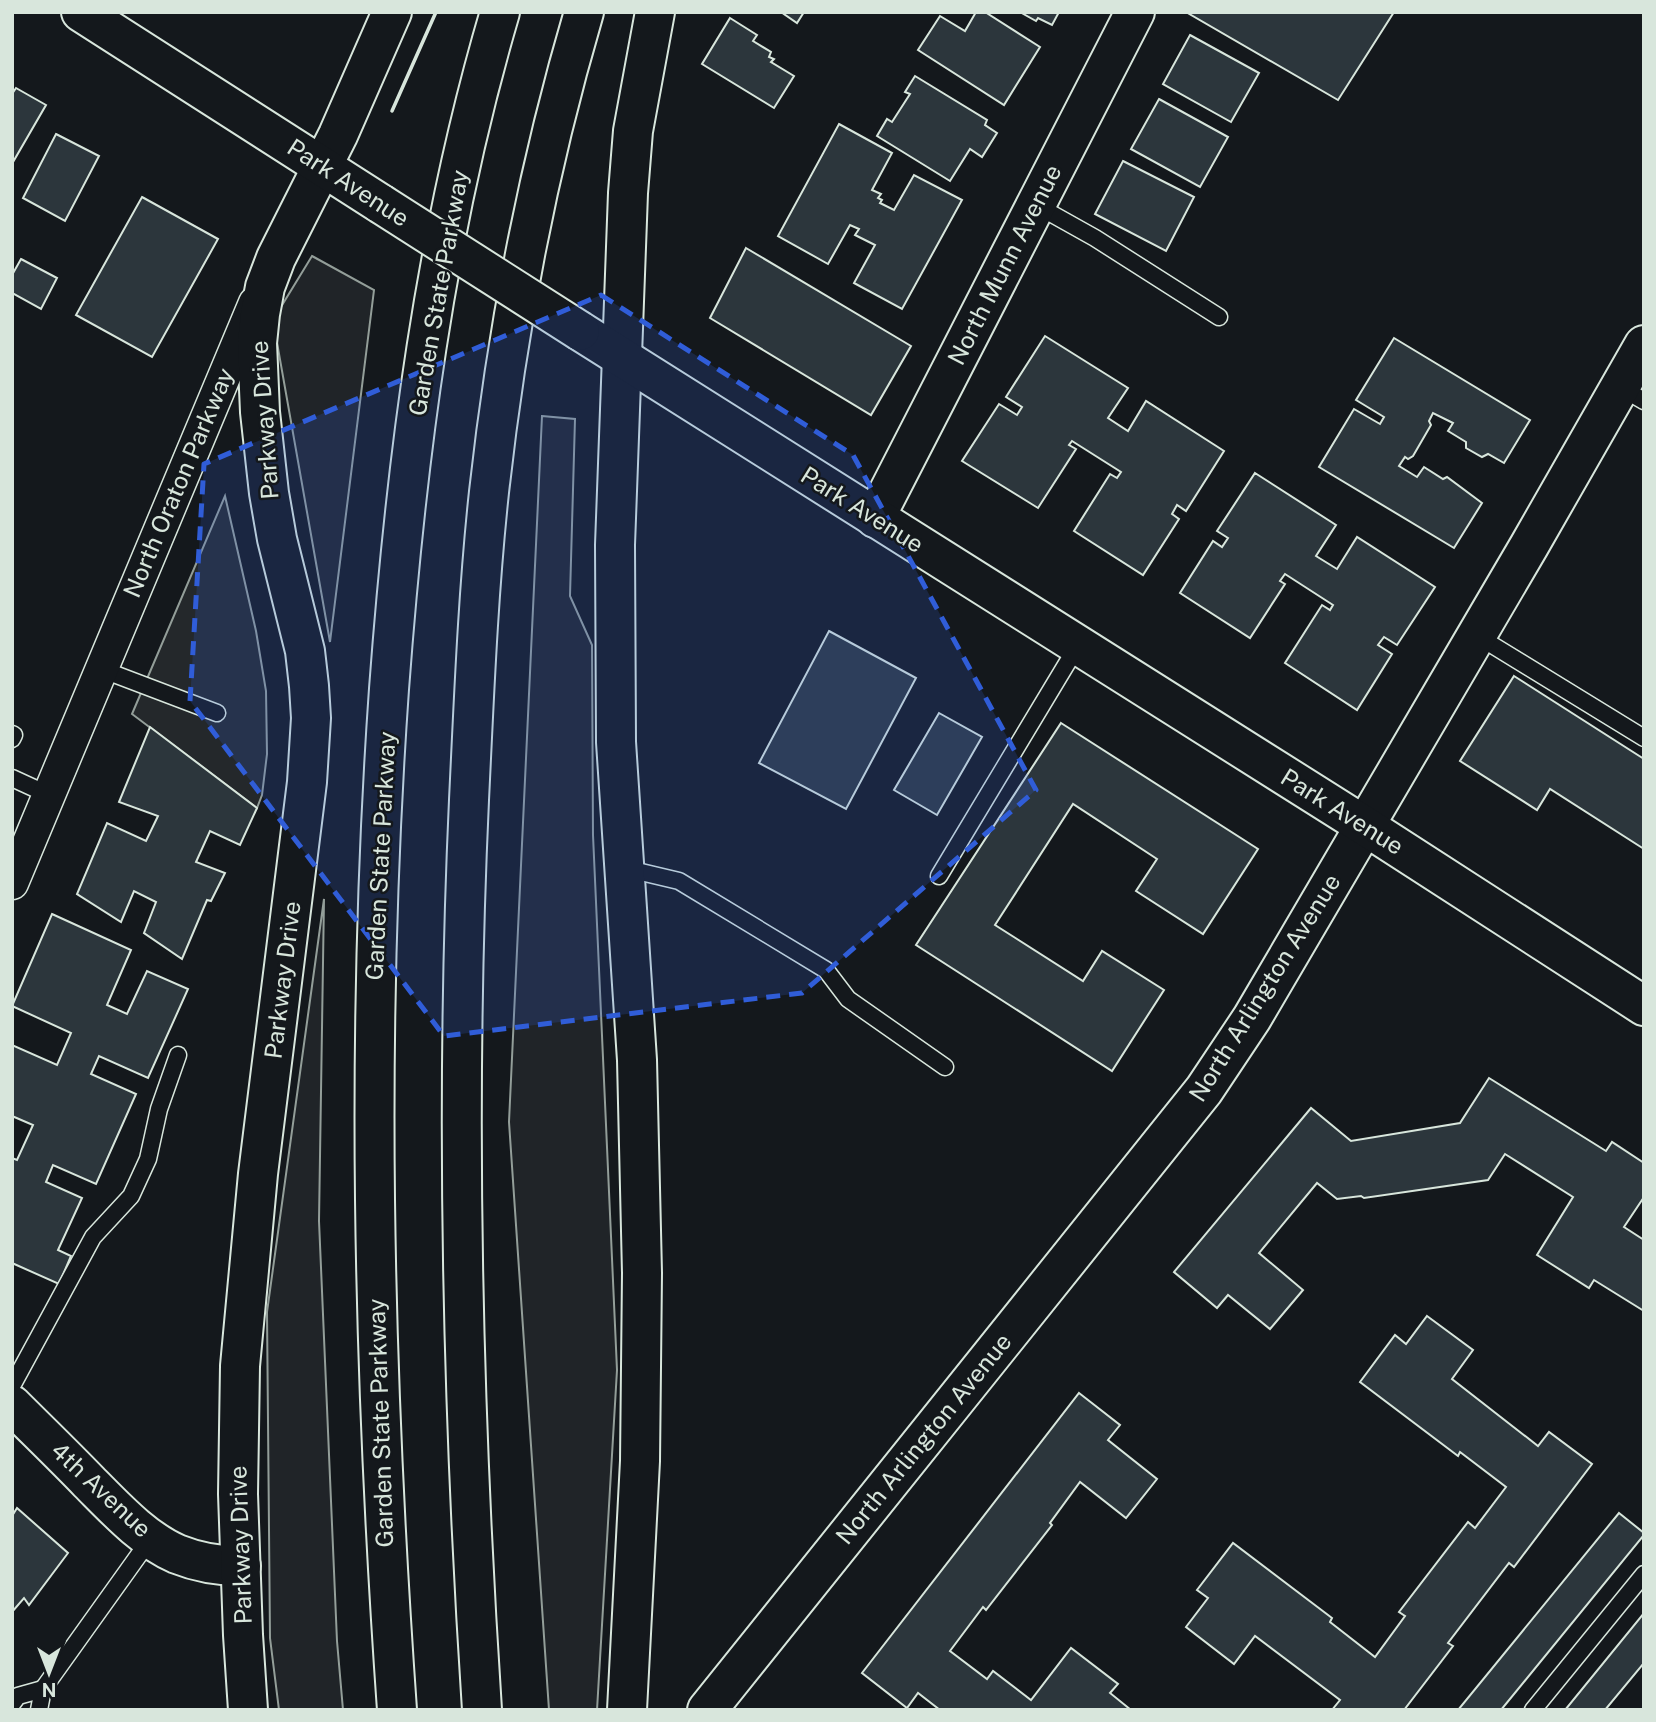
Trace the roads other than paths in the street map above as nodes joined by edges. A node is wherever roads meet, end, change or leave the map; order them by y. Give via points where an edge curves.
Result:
1 (81, 12) edge
2 (392, 12) edge
3 (500, 12) edge
4 (584, 12) edge
5 (656, 12) edge
6 (1135, 12) edge
7 (323, 167) junction
8 (1036, 205) junction
9 (276, 258) junction
10 (1219, 317) dead end
11 (1644, 345) edge
12 (621, 357) junction
13 (1632, 394) edge
14 (875, 518) junction
15 (1476, 635) junction
16 (1078, 645) junction
17 (101, 669) junction
18 (217, 713) dead end
19 (12, 734) edge
20 (1644, 738) edge
21 (12, 739) edge
22 (12, 778) edge
23 (49, 795) junction
24 (1365, 826) junction
25 (624, 867) junction
26 (939, 876) dead end
27 (12, 883) edge
28 (1644, 1006) edge
29 (178, 1055) dead end
30 (945, 1067) dead end
31 (12, 1386) edge
32 (12, 1405) edge
33 (151, 1538) junction
34 (241, 1566) junction
35 (1644, 1573) edge
36 (43, 1689) junction
37 (12, 1704) edge
38 (39, 1710) edge
39 (248, 1710) edge
40 (397, 1710) edge
41 (482, 1710) edge
42 (627, 1710) edge
43 (707, 1710) edge
44 (1533, 1710) edge

1 - 7 main road, Park Avenue
2 - 7 main road, North Oraton Parkway
3 - 40 main road, Garden State Parkway via 471,120 424,356 400,546 384,761 375,990 374,1232 380,1433
4 - 41 main road via 540,187 510,344 489,491 477,644 463,955 460,1192 468,1479
5 - 12 main road via 633,131
6 - 8 main road, North Munn Avenue
7 - 9 main road, North Oraton Parkway
7 - 12 main road, Park Avenue, bridge
8 - 10 lane
8 - 14 main road, North Munn Avenue
9 - 17 street, North Oraton Parkway
9 - 34 main road, Parkway Drive via 260,314 260,412 277,539 305,651 311,719 245,1303 238,1433
11 - 13 main road, North Arlington Avenue
12 - 14 main road, Park Avenue
12 - 25 main road via 614,671
13 - 15 main road, North Arlington Avenue
14 - 16 main road, Park Avenue
15 - 20 lane
15 - 24 main road, North Arlington Avenue
16 - 24 main road, Park Avenue
16 - 26 lane
17 - 18 lane
17 - 23 street, North Oraton Parkway
19 - 21 lane
22 - 23 lane
23 - 27 street, North Oraton Parkway
24 - 28 main road, Park Avenue
24 - 43 main road, North Arlington Avenue via 1204,1090
25 - 30 lane via 679,881 826,970 848,999
25 - 42 main road via 642,1273 640,1461
29 - 31 lane via 148,1159 131,1196 93,1237
32 - 33 main road, 4th Avenue
33 - 34 main road, 4th Avenue via 195,1560
33 - 36 lane
34 - 39 main road, Parkway Drive
35 - 44 lane
36 - 37 lane via 18,1696
36 - 38 lane

